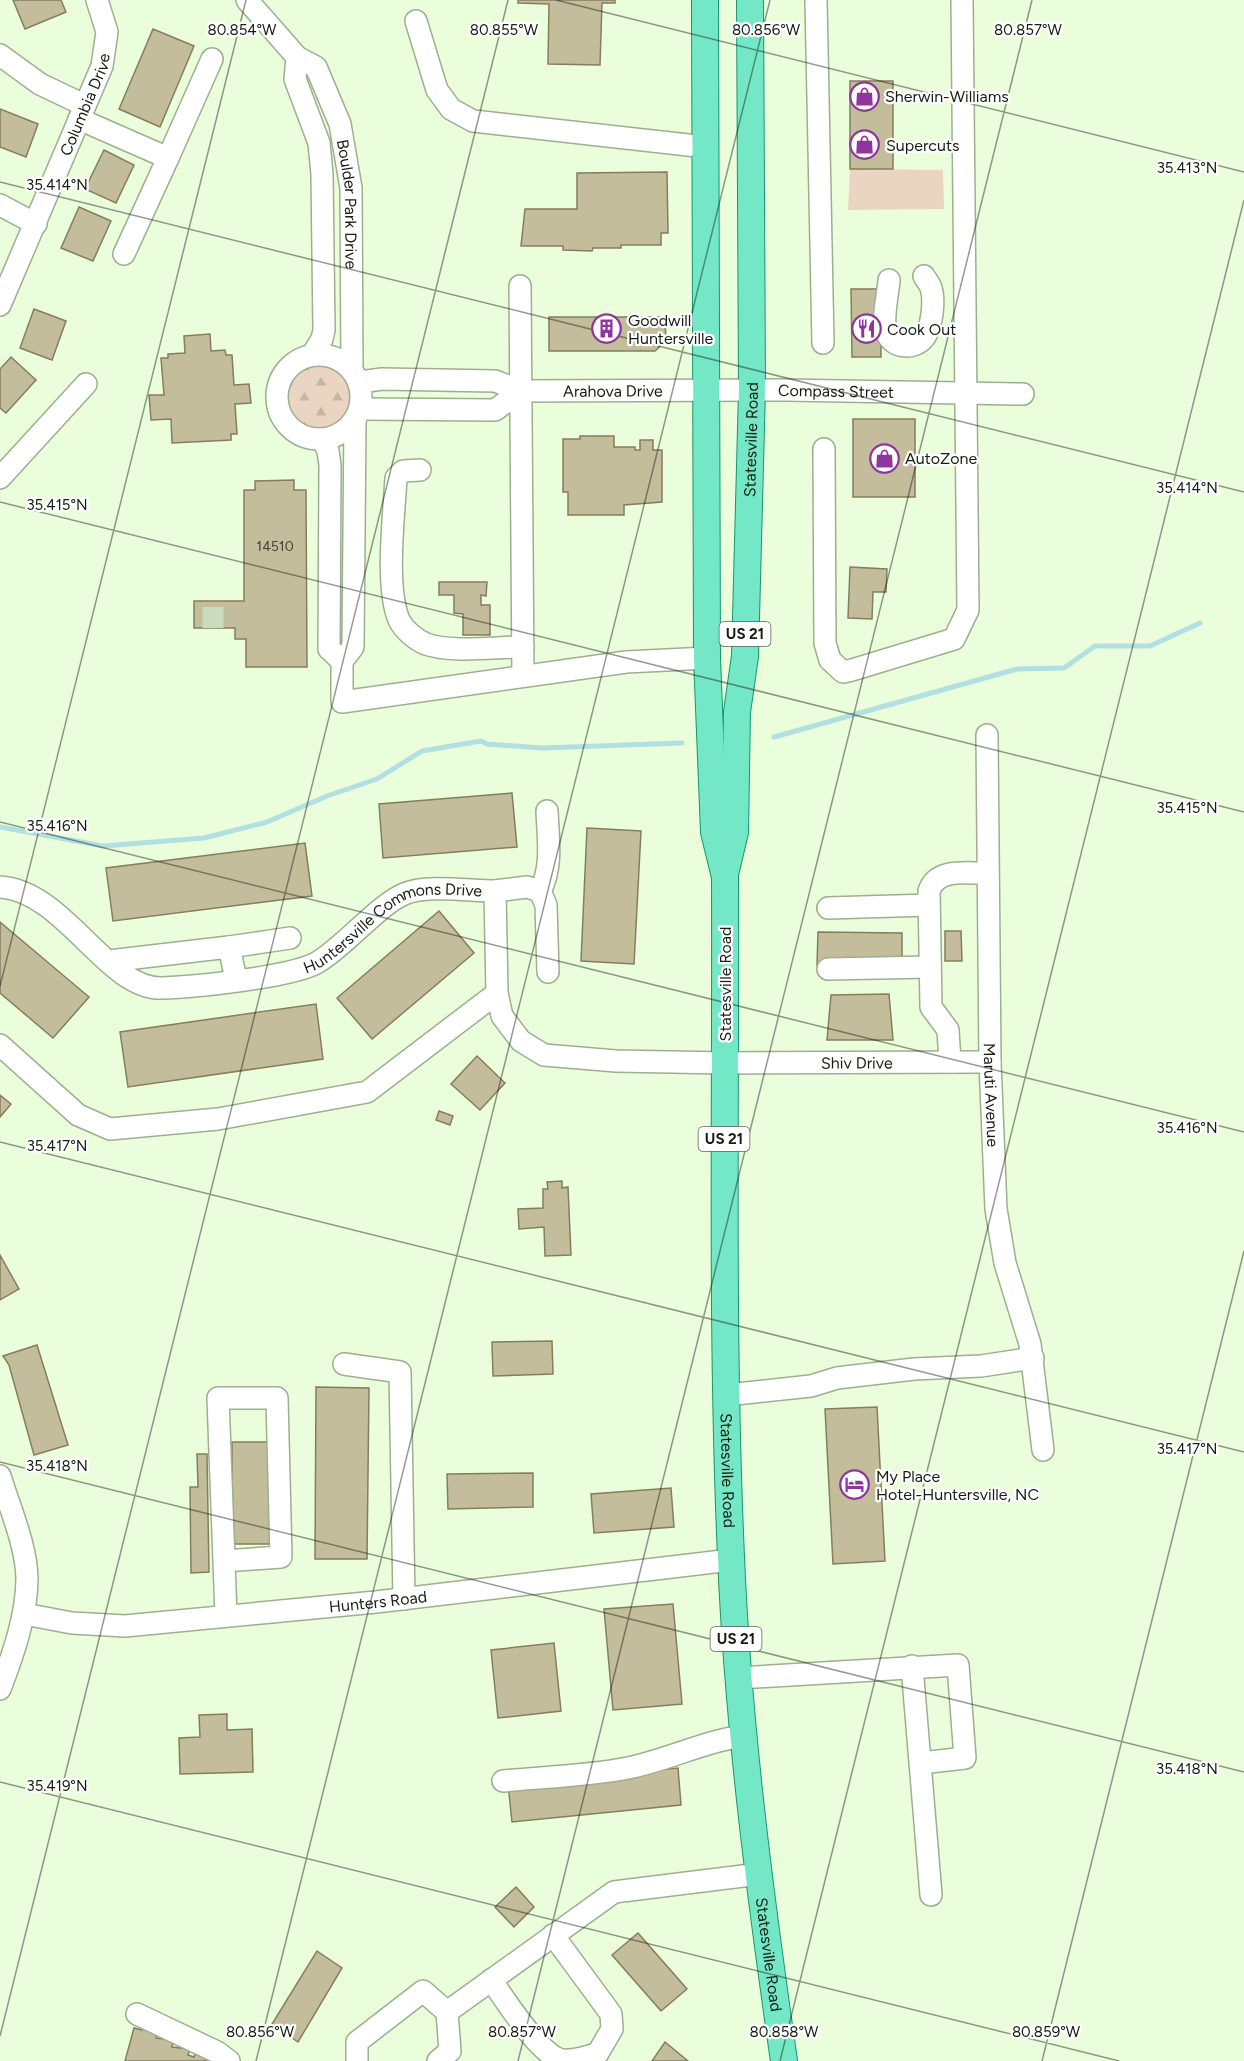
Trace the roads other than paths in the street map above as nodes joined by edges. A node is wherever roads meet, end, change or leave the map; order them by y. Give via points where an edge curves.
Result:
1 (97, 0) edge
2 (247, 0) edge
3 (705, 0) edge
4 (750, 0) edge
5 (816, 0) edge
6 (962, 0) edge
7 (416, 21) dead end
8 (0, 55) edge
9 (297, 57) junction
10 (212, 59) dead end
11 (81, 112) junction
12 (706, 147) junction
13 (168, 158) junction
14 (0, 206) edge
15 (36, 224) junction
16 (124, 254) dead end
17 (924, 276) dead end
18 (889, 280) dead end
19 (520, 285) dead end
20 (0, 304) edge
21 (823, 343) dead end
22 (312, 355) junction
23 (356, 376) junction
24 (86, 384) dead end
25 (705, 390) junction
26 (752, 390) junction
27 (521, 391) junction
28 (966, 393) junction
29 (1023, 394) dead end
30 (357, 415) junction
31 (322, 439) junction
32 (824, 449) dead end
33 (420, 470) dead end
34 (0, 478) edge
35 (523, 647) junction
36 (708, 658) junction
37 (342, 661) junction
38 (523, 676) junction
39 (987, 735) dead end
40 (547, 811) dead end
41 (988, 873) junction
42 (725, 877) junction
43 (0, 887) edge
44 (495, 891) junction
45 (540, 891) junction
46 (929, 905) junction
47 (828, 908) dead end
48 (290, 938) dead end
49 (229, 947) junction
50 (109, 961) junction
51 (930, 967) junction
52 (828, 969) dead end
53 (548, 972) dead end
54 (236, 979) junction
55 (497, 993) junction
56 (0, 1044) edge
57 (950, 1062) junction
58 (990, 1062) junction
59 (725, 1063) junction
60 (1033, 1358) junction
61 (344, 1364) dead end
62 (727, 1395) junction
63 (1043, 1450) dead end
64 (0, 1476) edge
65 (731, 1560) junction
66 (224, 1561) junction
67 (405, 1599) junction
68 (24, 1614) junction
69 (226, 1616) junction
70 (912, 1666) junction
71 (739, 1678) junction
72 (0, 1689) edge
73 (744, 1736) junction
74 (921, 1763) junction
75 (503, 1781) dead end
76 (759, 1874) junction
77 (931, 1894) dead end
78 (553, 1935) junction
79 (491, 1980) junction
80 (447, 2012) junction
81 (136, 2014) dead end
82 (229, 2061) edge
83 (357, 2061) edge
84 (438, 2061) edge
85 (784, 2061) edge

1 - 11 street, Columbia Drive via 106,46 102,66
2 - 9 street, Boulder Park Drive
3 - 12 main road, Statesville Road / US 21
4 - 26 main road, Statesville Road / US 21
5 - 21 street
6 - 28 street
7 - 12 street via 437,90 451,109 473,121
8 - 11 street
9 - 22 street, Boulder Park Drive via 295,79 319,143 322,174 324,330
9 - 23 street, Boulder Park Drive via 316,67 345,143 351,188
10 - 13 street
11 - 13 street
11 - 15 street, Columbia Drive
12 - 25 main road, Statesville Road / US 21
13 - 16 street
14 - 15 street
15 - 20 street, Columbia Drive
17 - 18 street via 932,289 931,320 925,337 911,346 897,345 885,330
19 - 27 street
22 - 23 street via 333,357
22 - 31 street via 298,360 282,374 277,396 286,424 296,432
23 - 27 street, Arahova Drive via 495,381
23 - 30 street via 362,396
24 - 34 street
25 - 26 street, Compass Street
25 - 27 street, Arahova Drive
25 - 36 main road, Statesville Road / US 21
26 - 28 street, Compass Street
26 - 42 main road, Statesville Road / US 21 via 745,656 737,712 735,832
27 - 30 street via 495,410
27 - 35 street
28 - 29 street, Compass Street
28 - 32 street via 968,610 954,639 843,672 830,660 825,643
30 - 31 street via 334,437
30 - 37 street via 353,647
31 - 37 street via 330,465 329,649
33 - 35 street via 403,471 396,478 393,601 400,622 427,644
35 - 38 street
36 - 38 street via 626,662
36 - 42 main road, Statesville Road / US 21 via 714,832
37 - 38 street via 342,702
39 - 41 street, Maruti Avenue
40 - 45 street via 548,866
41 - 46 street via 937,878 929,891
41 - 58 street, Maruti Avenue
42 - 59 main road, Statesville Road / US 21
43 - 50 street, Huntersville Commons Drive via 31,895 58,913
44 - 45 street via 527,887
44 - 54 street, Huntersville Commons Drive via 405,893 318,962 289,973
44 - 55 street, Huntersville Commons Drive
45 - 53 street via 546,905
46 - 47 street
46 - 51 street
48 - 49 street
49 - 50 street
49 - 54 street
50 - 54 street, Huntersville Commons Drive via 136,983 159,988
51 - 52 street
51 - 57 street via 931,1007 948,1030
55 - 56 street via 368,1092 218,1119 110,1129 78,1115
55 - 59 street, Huntersville Commons Drive via 502,1016 521,1041 544,1055
57 - 58 street, Shiv Drive
57 - 59 street, Shiv Drive
58 - 60 street, Maruti Avenue via 999,1232
59 - 62 main road, Statesville Road / US 21
60 - 62 street via 837,1378 811,1386
60 - 63 street, Maruti Avenue
61 - 67 street via 400,1372
62 - 65 main road, Statesville Road / US 21
64 - 68 street via 25,1562
65 - 67 street, Hunters Road
65 - 71 main road, Statesville Road / US 21
66 - 66 street via 218,1398 278,1398 281,1557
66 - 69 street
67 - 69 street, Hunters Road
68 - 69 street, Hunters Road via 105,1626
68 - 72 street
70 - 71 street
70 - 74 street
70 - 74 street via 958,1665 965,1758
71 - 73 main road, Statesville Road / US 21
73 - 75 street via 716,1740 671,1758 625,1769
73 - 76 main road, Statesville Road / US 21
74 - 77 street
76 - 78 street via 614,1892
76 - 85 main road, Statesville Road / US 21
78 - 79 street
78 - 79 street via 611,2014 612,2029 598,2053 561,2060 542,2047
79 - 80 street
80 - 83 street via 423,1991 357,2042
80 - 84 street via 450,2051
81 - 82 street via 218,2052

